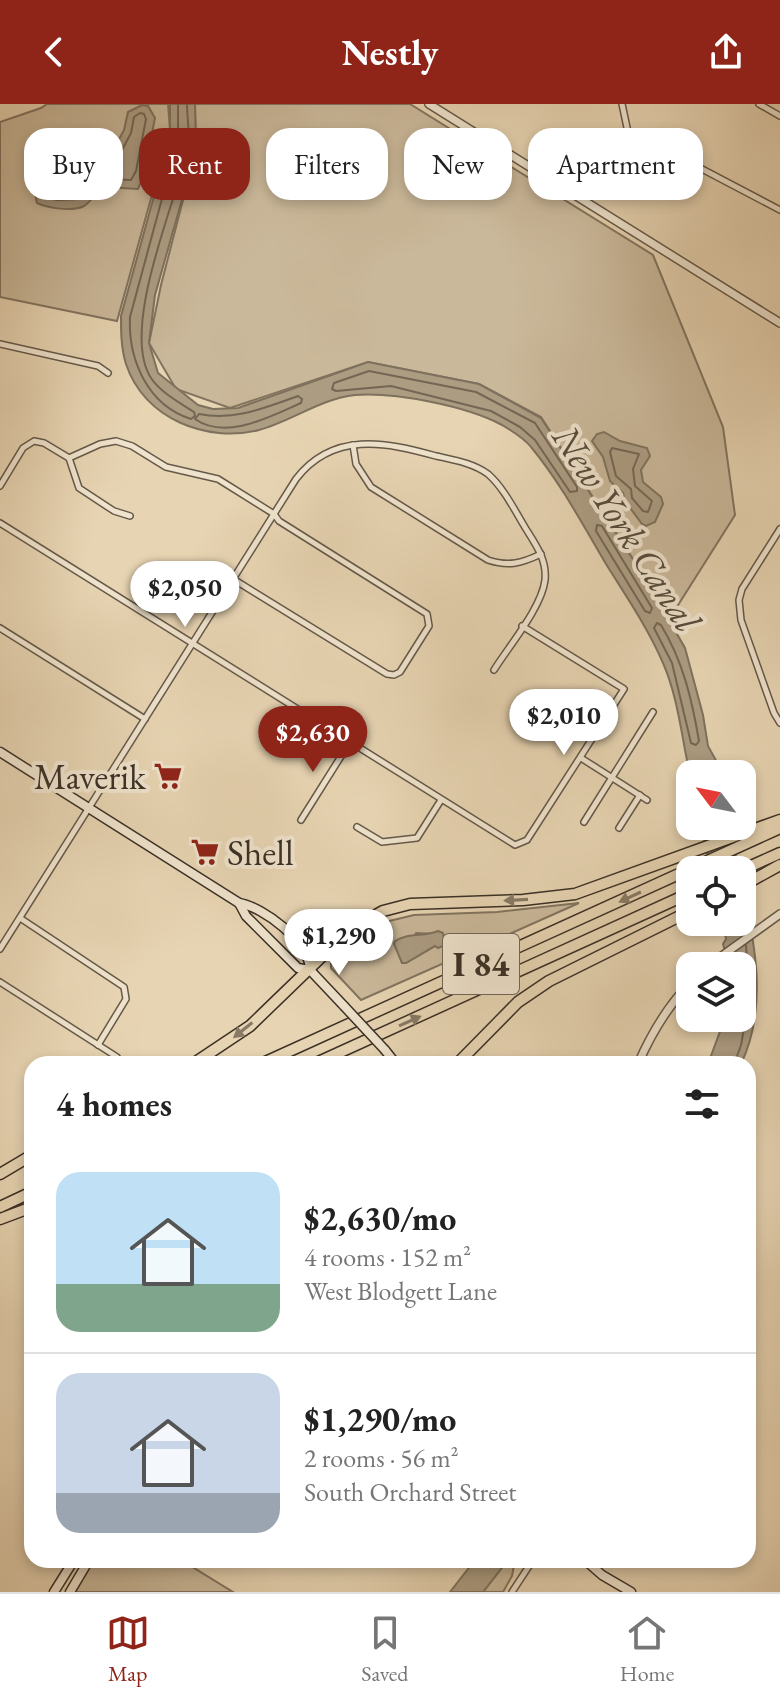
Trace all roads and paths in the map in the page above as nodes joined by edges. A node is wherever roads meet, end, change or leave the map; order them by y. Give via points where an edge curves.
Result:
1 (429, 104) edge
2 (622, 104) edge
3 (759, 104) edge
4 (780, 116) edge
5 (627, 128) edge
6 (528, 166) edge
7 (703, 170) edge
8 (583, 200) edge
9 (780, 210) edge
10 (780, 323) edge
11 (0, 344) edge
12 (108, 373) dead end
13 (353, 445) junction
14 (69, 458) junction
15 (0, 486) edge
16 (274, 514) junction
17 (130, 516) dead end
18 (0, 523) edge
19 (780, 529) edge
20 (541, 554) junction
21 (233, 579) junction
22 (522, 626) junction
23 (0, 628) edge
24 (193, 643) junction
25 (494, 670) dead end
26 (653, 712) dead end
27 (145, 719) junction
28 (780, 723) edge
29 (350, 742) junction
30 (0, 752) edge
31 (581, 758) junction
32 (612, 777) junction
33 (640, 795) junction
34 (441, 800) junction
35 (647, 800) dead end
36 (89, 808) junction
37 (301, 820) dead end
38 (780, 820) edge
39 (584, 822) dead end
40 (357, 827) dead end
41 (619, 828) dead end
42 (780, 828) edge
43 (756, 832) edge
44 (756, 835) edge
45 (740, 840) joint
46 (780, 853) edge
47 (756, 864) edge
48 (780, 865) edge
49 (756, 878) edge
50 (676, 899) edge
51 (239, 903) junction
52 (780, 914) edge
53 (20, 918) junction
54 (676, 918) edge
55 (346, 934) junction
56 (298, 942) junction
57 (0, 949) edge
58 (724, 952) edge
59 (310, 970) junction
60 (0, 982) edge
61 (676, 999) edge
62 (98, 1045) junction
63 (115, 1056) edge
64 (205, 1056) edge
65 (279, 1056) edge
66 (332, 1056) edge
67 (390, 1056) edge
68 (465, 1056) edge
69 (642, 1056) edge
70 (24, 1160) edge
71 (24, 1167) edge
72 (0, 1176) edge
73 (24, 1196) edge
74 (0, 1207) edge
75 (24, 1210) edge
76 (0, 1219) edge
77 (69, 1568) edge
78 (84, 1568) edge
79 (528, 1568) edge
80 (594, 1568) edge
81 (54, 1592) edge
82 (70, 1592) edge
83 (512, 1592) edge
84 (631, 1592) edge

1 - 6 street
2 - 5 street
3 - 4 street
7 - 9 street
8 - 10 street
11 - 12 street via 98,366
13 - 16 street via 305,467
13 - 20 street via 394,444 481,469 499,486
13 - 20 street via 356,464 371,487 488,560 509,565
14 - 15 street via 34,441 23,448
14 - 16 street via 100,444 124,443 166,467 218,479
14 - 17 street via 79,488
16 - 21 street
16 - 21 street via 427,614 429,626 400,672 387,674
18 - 24 street
19 - 28 street via 739,600 741,620
20 - 22 street via 543,588
21 - 24 street
22 - 25 street
22 - 31 street via 624,689
23 - 27 street
24 - 27 street
24 - 29 street
26 - 32 street
27 - 36 street
29 - 34 street
29 - 37 street
30 - 36 main road
31 - 32 street
31 - 34 street via 527,840 518,845
32 - 33 street
32 - 39 street
33 - 35 street
33 - 41 street
34 - 40 street via 417,838 382,842
36 - 51 main road
36 - 53 street
38 - 43 highway
42 - 44 highway, I 84
45 -> 55 highway via 698,849 575,894 396,907
45 -> 65 highway, I 84 via 701,864
46 - 47 highway
48 - 49 highway
66 -> 50 highway, I 84
51 - 56 main road via 254,906
51 - 59 main road via 298,968
52 - 58 street
53 - 57 street
53 - 62 street via 124,987 126,999
54 - 68 highway via 549,981 510,1010
55 - 56 highway via 315,945
55 - 59 highway
56 - 59 main road via 310,959
59 -> 64 highway via 250,1026
59 - 67 main road, bridge
60 - 62 street
61 - 69 street
62 - 63 street
70 - 72 highway
71 - 72 highway
73 - 74 highway
75 - 76 highway
77 - 81 main road
78 - 82 main road
79 - 83 street
80 - 84 main road

